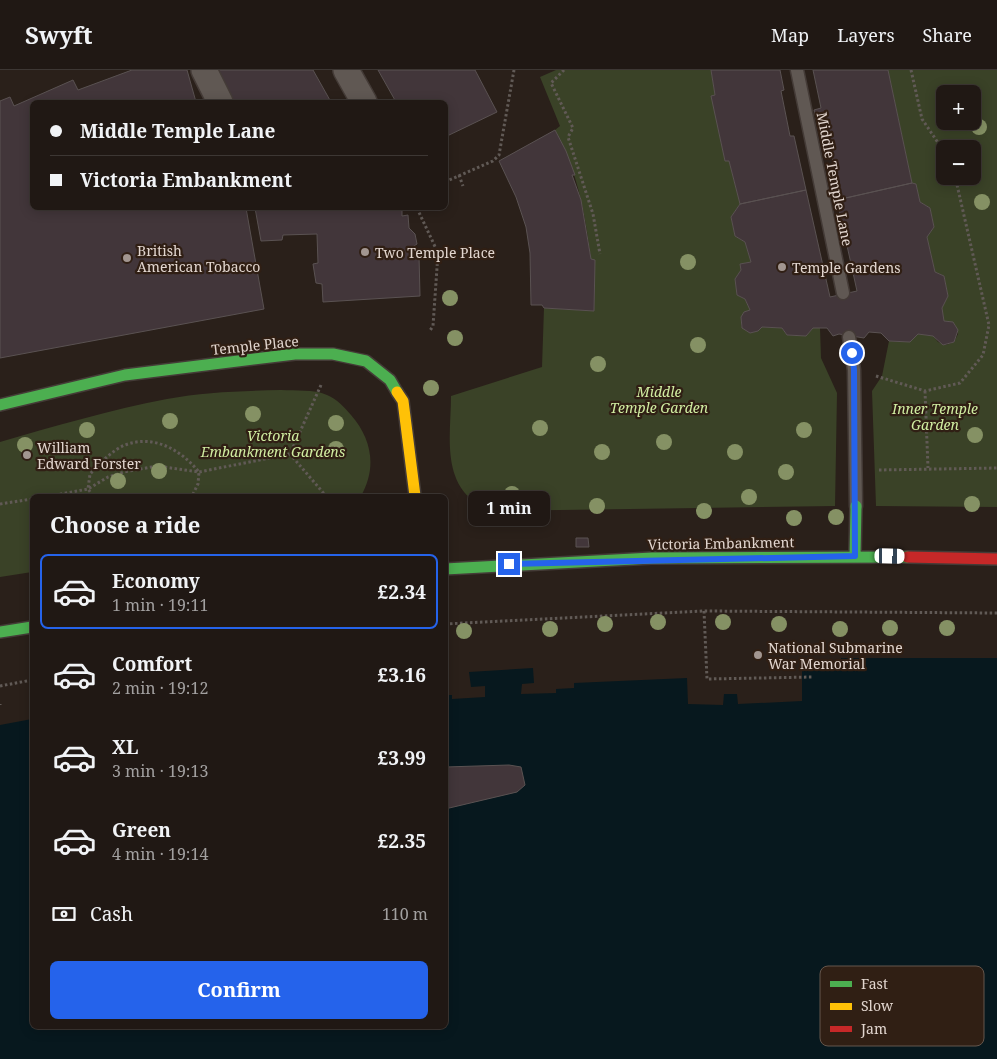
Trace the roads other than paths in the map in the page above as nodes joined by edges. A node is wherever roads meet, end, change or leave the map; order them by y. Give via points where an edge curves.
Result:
1 (204, 70) edge
2 (346, 70) edge
3 (797, 70) edge
4 (219, 100) edge
5 (363, 100) edge
6 (843, 293) dead end
7 (849, 337) dead end
8 (0, 405) edge
9 (415, 494) edge
10 (856, 506) joint
11 (855, 556) junction
12 (997, 559) edge
13 (448, 569) edge
14 (30, 627) edge
15 (0, 632) edge

1 - 4 street
2 - 5 street
3 - 6 lane, Middle Temple Lane
7 - 10 lane via 854,370
8 - 9 main road, Temple Place via 126,375 295,354 333,354 366,361 390,380 403,401
10 - 11 main road
11 - 12 main road, Victoria Embankment
11 - 13 main road, Victoria Embankment via 654,559
14 - 15 main road

